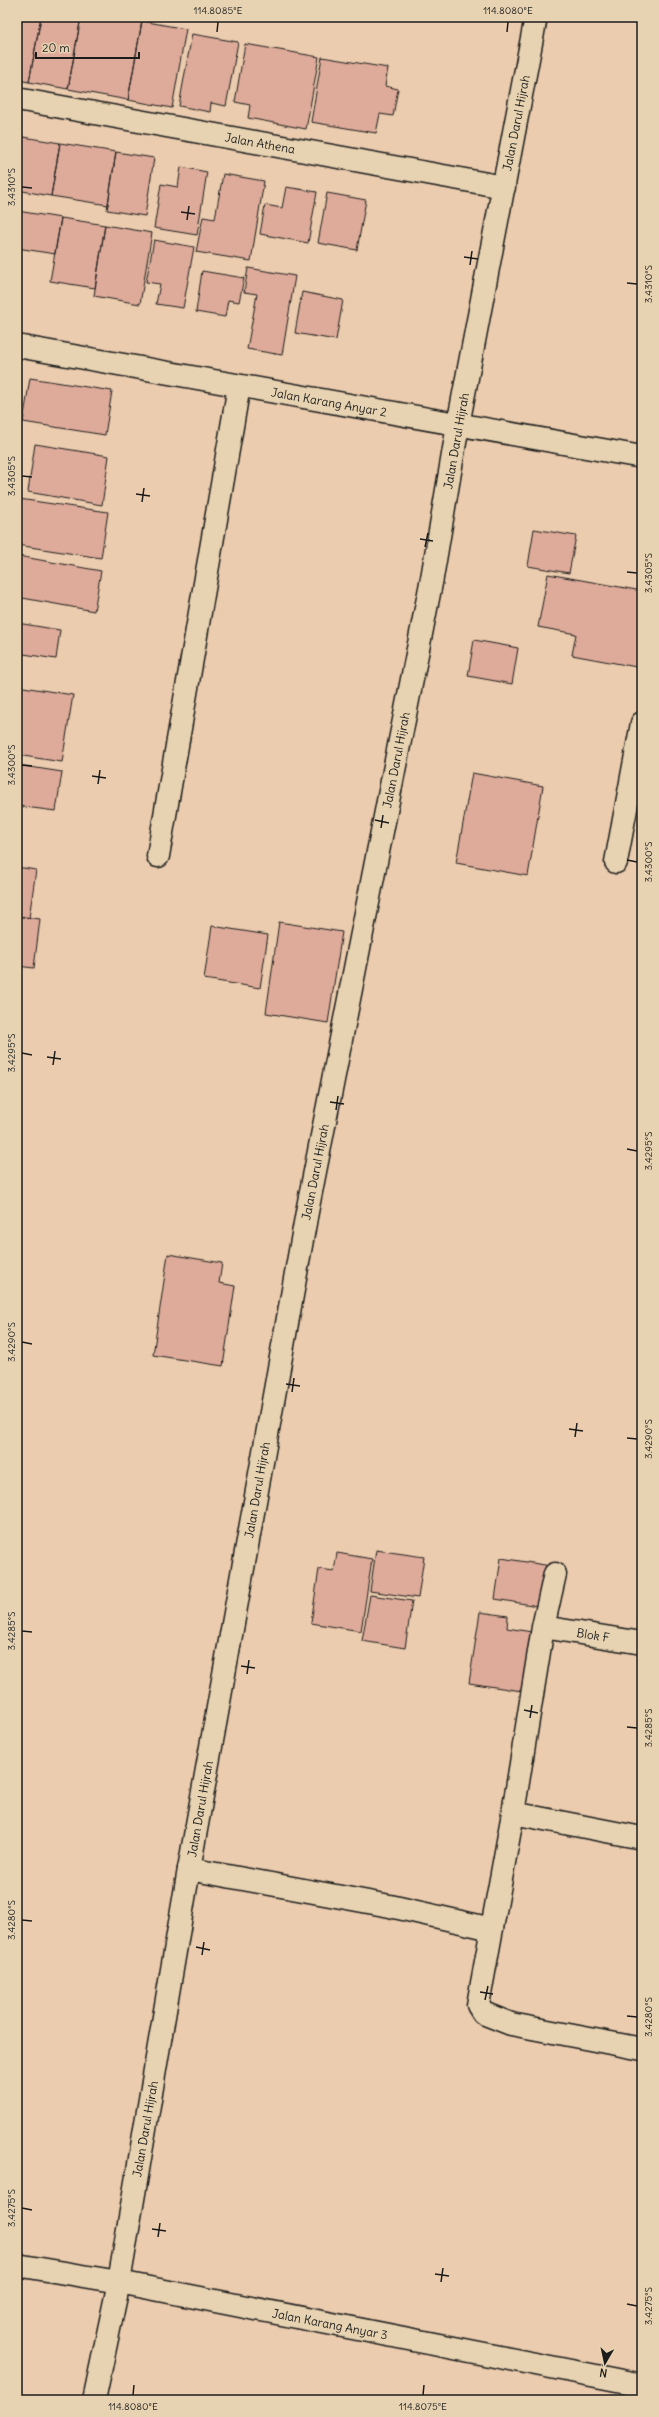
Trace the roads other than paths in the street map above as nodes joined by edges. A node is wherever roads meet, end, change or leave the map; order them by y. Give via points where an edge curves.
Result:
1 (536, 17) edge
2 (17, 99) edge
3 (504, 187) junction
4 (17, 346) edge
5 (239, 386) junction
6 (458, 425) junction
7 (642, 457) edge
8 (642, 723) edge
9 (158, 856) dead end
10 (616, 862) dead end
11 (555, 1574) dead end
12 (543, 1627) junction
13 (642, 1643) edge
14 (513, 1813) junction
15 (642, 1838) edge
16 (189, 1869) junction
17 (492, 1929) junction
18 (642, 2049) edge
19 (17, 2265) edge
20 (119, 2282) junction
21 (642, 2385) edge
22 (94, 2400) edge

1 - 3 street, Jalan Darul Hijrah
2 - 3 street, Jalan Athena
3 - 6 street, Jalan Darul Hijrah
4 - 5 street, Jalan Karang Anyar 2
5 - 6 street, Jalan Karang Anyar 2
5 - 9 street
6 - 7 street, Jalan Karang Anyar 2
6 - 16 street, Jalan Darul Hijrah via 431,586 307,1212
8 - 10 street
11 - 12 street
12 - 13 street, Blok F
12 - 14 street
14 - 15 street
14 - 17 street
16 - 17 street via 390,1906
16 - 20 street, Jalan Darul Hijrah
17 - 18 street via 478,2005 483,2013 511,2024
19 - 20 street, Jalan Karang Anyar 3
20 - 21 street, Jalan Karang Anyar 3
20 - 22 street, Jalan Darul Hijrah

